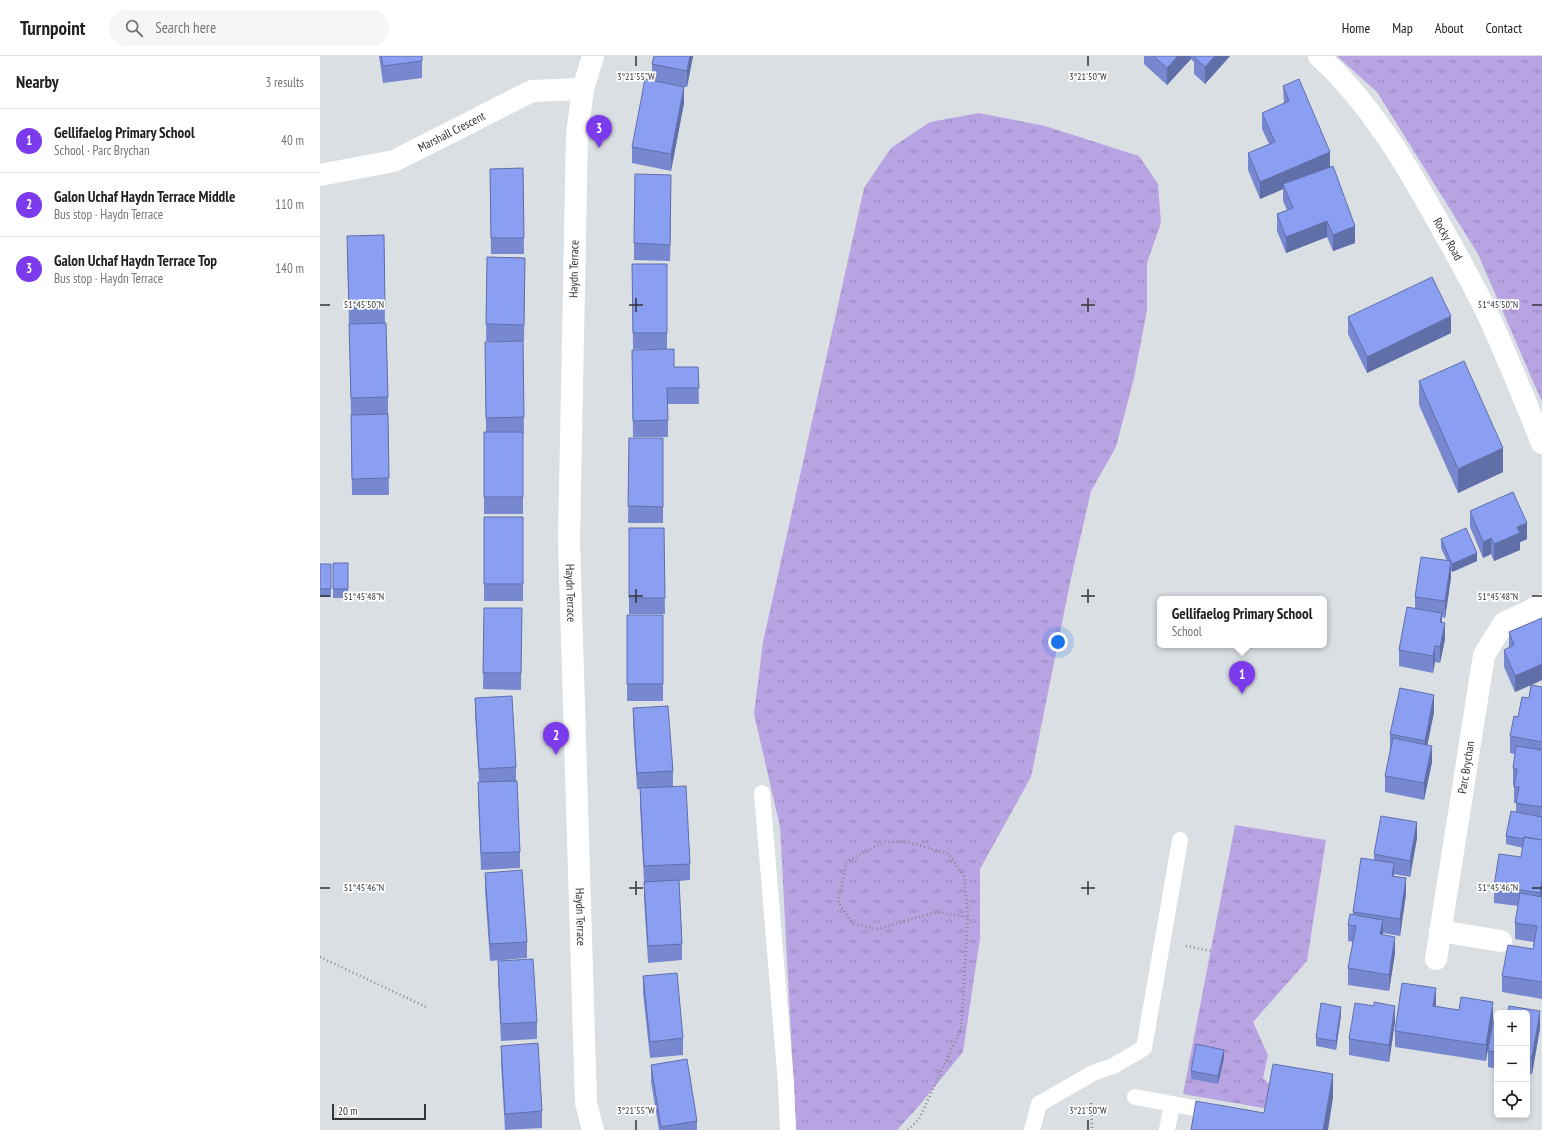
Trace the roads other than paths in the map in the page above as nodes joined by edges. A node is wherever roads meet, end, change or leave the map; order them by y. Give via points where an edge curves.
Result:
1 (593, 56) edge
2 (1319, 56) edge
3 (583, 89) junction
4 (320, 175) edge
5 (1542, 443) edge
6 (1542, 605) edge
7 (762, 793) dead end
8 (1180, 840) dead end
9 (1440, 930) junction
10 (1501, 941) dead end
11 (1436, 959) dead end
12 (1135, 1097) dead end
13 (1172, 1104) junction
14 (1226, 1114) edge
15 (594, 1130) edge
16 (788, 1130) edge
17 (1032, 1130) edge
18 (1167, 1130) edge

1 - 3 street, Haydn Terrace
2 - 5 street, Rocky Road via 1380,125 1421,190 1488,316
3 - 4 street, Marshall Crescent via 532,91 394,161
3 - 15 street, Haydn Terrace via 577,134 569,541 586,1103
6 - 9 street, Parc Brychan via 1504,623 1484,655
7 - 16 lane
8 - 17 lane via 1144,1048 1039,1104
9 - 10 street
9 - 11 street, Parc Brychan
12 - 13 lane
13 - 14 lane
13 - 18 lane

